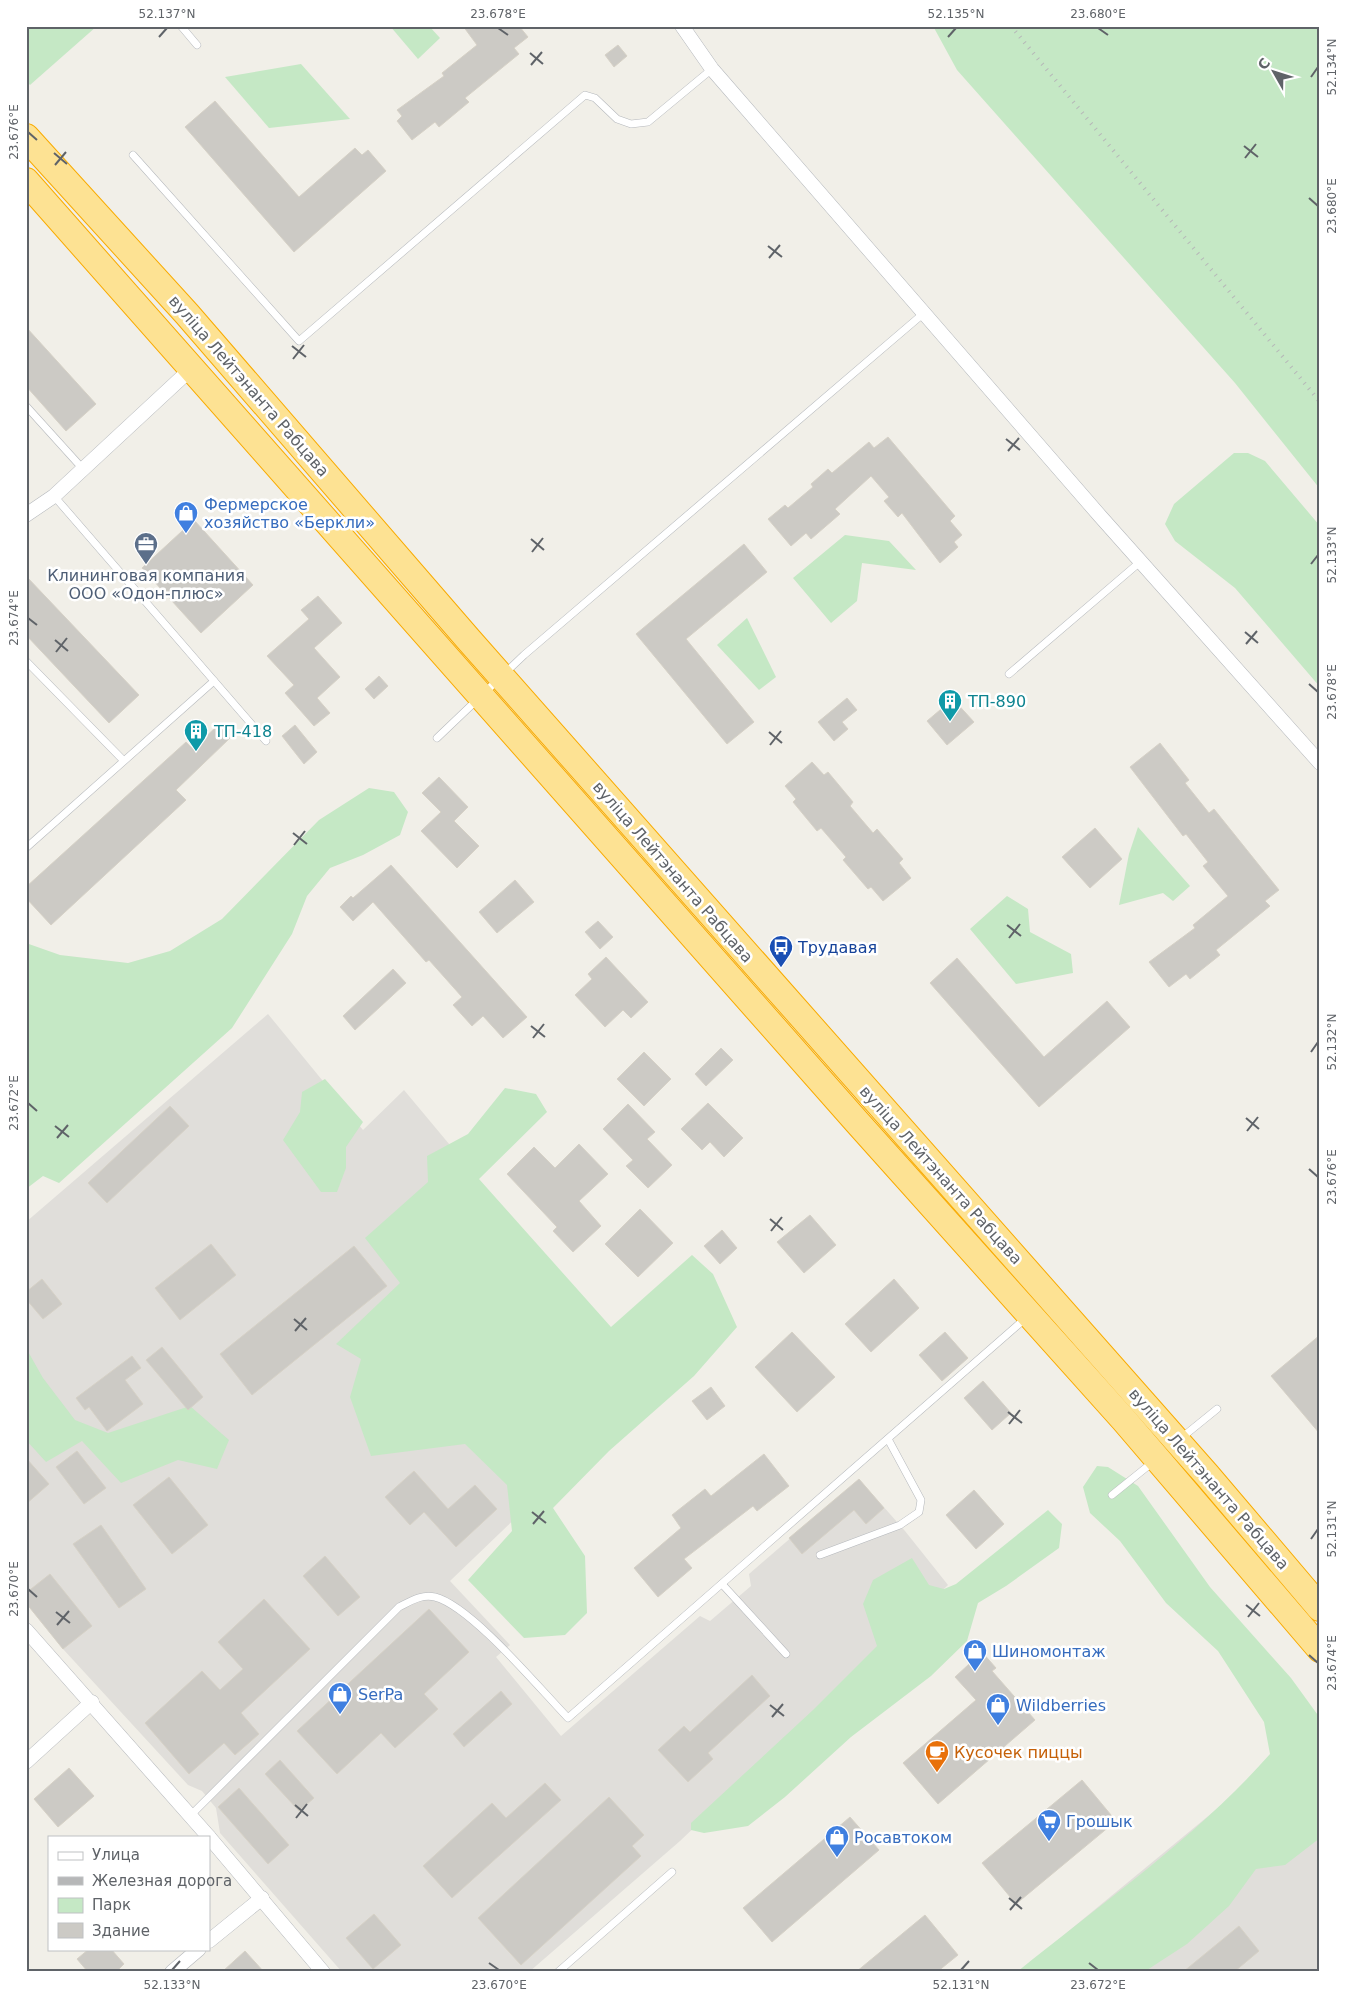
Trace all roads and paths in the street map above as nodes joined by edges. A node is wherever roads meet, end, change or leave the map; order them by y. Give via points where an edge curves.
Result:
1 (181, 26) edge
2 (682, 26) edge
3 (197, 45) dead end
4 (712, 68) junction
5 (26, 137) edge
6 (134, 154) dead end
7 (26, 181) edge
8 (924, 313) junction
9 (192, 368) junction
10 (26, 406) edge
11 (83, 469) junction
12 (54, 496) junction
13 (26, 515) edge
14 (1140, 562) junction
15 (26, 661) edge
16 (1009, 674) dead end
17 (501, 676) junction
18 (214, 681) junction
19 (481, 694) junction
20 (437, 738) dead end
21 (266, 741) dead end
22 (123, 760) junction
23 (1320, 764) edge
24 (26, 848) edge
25 (1029, 1315) junction
26 (1217, 1409) dead end
27 (888, 1439) junction
28 (1177, 1441) junction
29 (1157, 1459) junction
30 (1112, 1495) dead end
31 (820, 1555) dead end
32 (722, 1584) junction
33 (1320, 1608) edge
34 (26, 1630) edge
35 (1320, 1650) edge
36 (786, 1654) dead end
37 (92, 1702) junction
38 (26, 1762) edge
39 (190, 1816) junction
40 (208, 1836) edge
41 (210, 1838) edge
42 (672, 1872) dead end
43 (262, 1898) junction
44 (210, 1940) edge
45 (198, 1950) edge
46 (172, 1972) edge
47 (323, 1972) edge
48 (558, 1972) edge

1 - 3 lane
2 - 4 street
4 - 6 lane via 648,122 631,124 617,118 595,98 585,96 299,341
4 - 8 street
5 - 17 highway, вуліца Лейтэнанта Рабцава via 193,321
7 - 9 highway, вуліца Лейтэнанта Рабцава
8 - 14 street
8 - 17 lane
9 - 11 street
9 - 19 highway, вуліца Лейтэнанта Рабцава
10 - 11 lane
11 - 12 street
12 - 13 street
12 - 18 lane
14 - 16 lane
14 - 23 street
15 - 22 lane
17 - 19 lane
17 - 28 highway, вуліца Лейтэнанта Рабцава
18 - 21 lane
18 - 22 lane
19 - 20 lane
19 - 25 highway, вуліца Лейтэнанта Рабцава
22 - 24 lane
25 - 27 lane
25 - 29 highway, вуліца Лейтэнанта Рабцава
26 - 28 lane
27 - 31 lane via 921,1500 919,1512 900,1526
27 - 32 lane
28 - 29 street
28 - 33 highway, вуліца Лейтэнанта Рабцава
29 - 30 lane
29 - 35 highway, вуліца Лейтэнанта Рабцава
32 - 36 lane
32 - 39 lane via 568,1718 504,1650 450,1602 433,1597 416,1598 394,1613
34 - 37 street
37 - 38 street
37 - 39 street
39 - 40 street
41 - 43 street
42 - 48 lane
43 - 44 street
43 - 47 street
45 - 46 street

